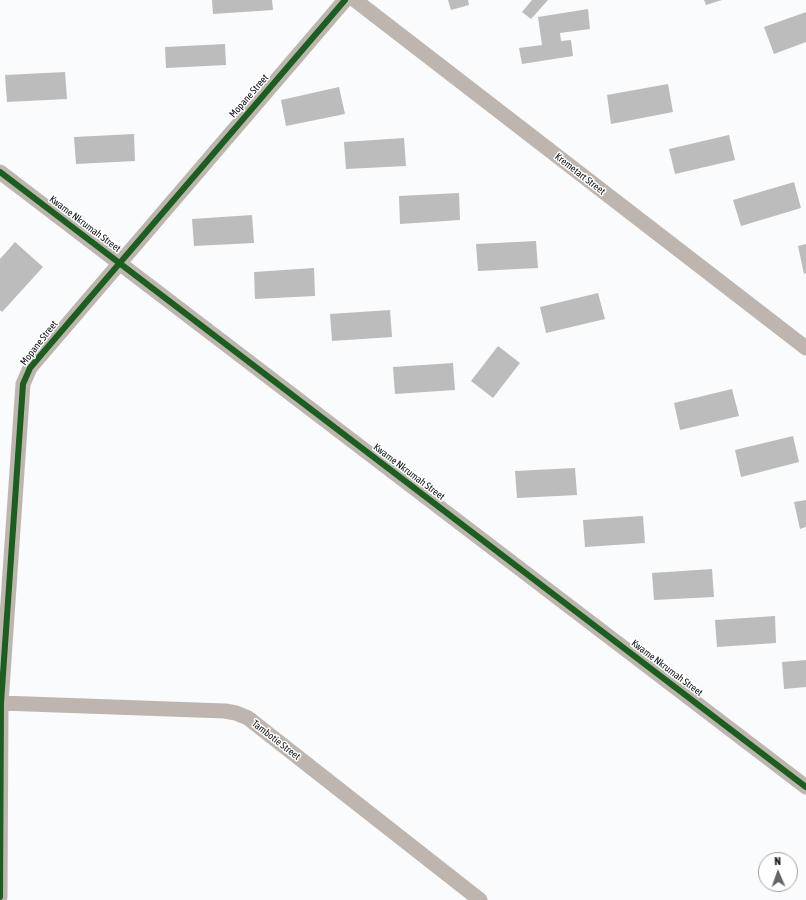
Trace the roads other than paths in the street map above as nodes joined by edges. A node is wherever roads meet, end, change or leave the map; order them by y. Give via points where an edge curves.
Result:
1 (345, 0) edge
2 (355, 0) edge
3 (0, 172) edge
4 (119, 263) junction
5 (806, 348) edge
6 (1, 702) junction
7 (806, 787) edge
8 (0, 897) edge
9 (4, 900) edge
10 (480, 900) edge

1 - 4 street, Mopane Street
2 - 5 street, Kremetart Street
3 - 4 street, Kwame Nkrumah Street
4 - 6 street, Mopane Street via 34,364 23,384
4 - 7 street, Kwame Nkrumah Street
6 - 8 street, Mopane Street
6 - 10 street, Tambotie Street via 236,713 248,718
8 - 9 street

